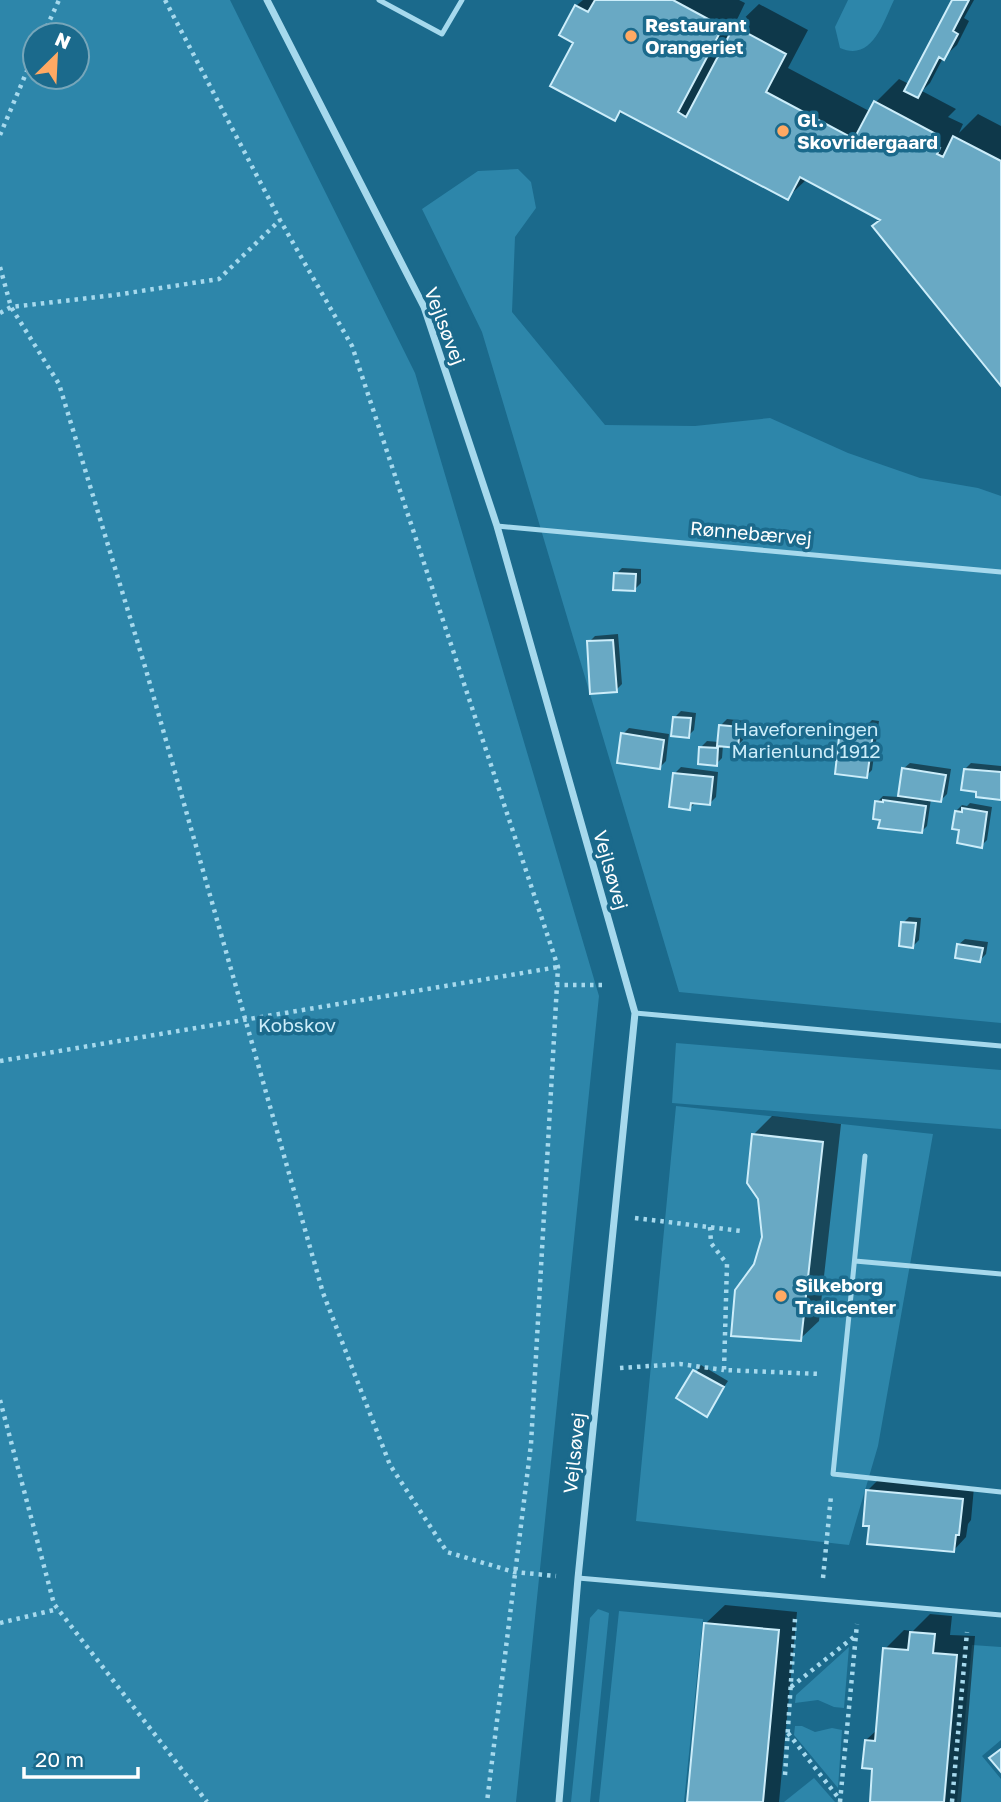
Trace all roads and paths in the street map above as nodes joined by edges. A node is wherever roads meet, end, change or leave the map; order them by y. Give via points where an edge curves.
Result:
1 (59, 0) edge
2 (165, 0) edge
3 (267, 0) edge
4 (379, 0) edge
5 (461, 0) edge
6 (49, 21) edge
7 (21, 85) edge
8 (0, 135) edge
9 (280, 220) junction
10 (0, 267) edge
11 (11, 307) junction
12 (0, 313) edge
13 (497, 526) junction
14 (1001, 572) edge
15 (558, 967) junction
16 (556, 985) junction
17 (627, 985) junction
18 (635, 1013) junction
19 (246, 1018) junction
20 (1001, 1046) edge
21 (0, 1061) edge
22 (865, 1156) dead end
23 (614, 1215) junction
24 (710, 1227) junction
25 (741, 1231) dead end
26 (855, 1261) junction
27 (1001, 1274) edge
28 (598, 1370) junction
29 (724, 1370) junction
30 (844, 1375) junction
31 (0, 1400) edge
32 (834, 1475) junction
33 (1001, 1492) edge
34 (513, 1572) junction
35 (578, 1578) junction
36 (796, 1597) junction
37 (821, 1599) junction
38 (859, 1602) junction
39 (58, 1609) junction
40 (968, 1612) junction
41 (1001, 1615) edge
42 (0, 1623) edge
43 (855, 1636) junction
44 (791, 1687) junction
45 (788, 1734) junction
46 (785, 1775) dead end
47 (840, 1801) edge
48 (207, 1802) edge
49 (487, 1802) edge
50 (559, 1802) edge
51 (952, 1802) edge

1 - 6 path
2 - 9 path
3 - 13 street, Vejlsøvej via 424,307
4 - 5 lane via 442,34
7 - 8 path
9 - 11 path via 219,279
9 - 15 path via 352,346
10 - 11 path
11 - 12 path
11 - 19 path via 58,384
13 - 14 lane, Rønnebærvej
13 - 17 street, Vejlsøvej
15 - 16 path
15 - 19 path
16 - 17 path
16 - 34 path via 531,1444
17 - 18 street, Vejlsøvej
18 - 20 lane
18 - 23 street, Vejlsøvej
19 - 21 path
19 - 34 path via 324,1293 390,1465 447,1552
22 - 26 lane
23 - 24 path
23 - 28 street, Vejlsøvej
24 - 25 path
24 - 29 path via 711,1243 727,1264
26 - 27 lane
26 - 30 lane
28 - 29 path via 680,1364
28 - 35 street, Vejlsøvej
29 - 30 path
30 - 32 lane
31 - 39 path
32 - 33 lane
32 - 37 path
34 - 35 path
34 - 49 path
35 - 36 lane
35 - 50 street, Vejlsøvej
36 - 37 lane
36 - 44 path
37 - 38 lane
38 - 40 lane
38 - 43 path
39 - 42 path
39 - 48 path
40 - 41 lane
40 - 51 path
43 - 44 path
43 - 47 path
44 - 45 path
45 - 46 path
45 - 47 path

